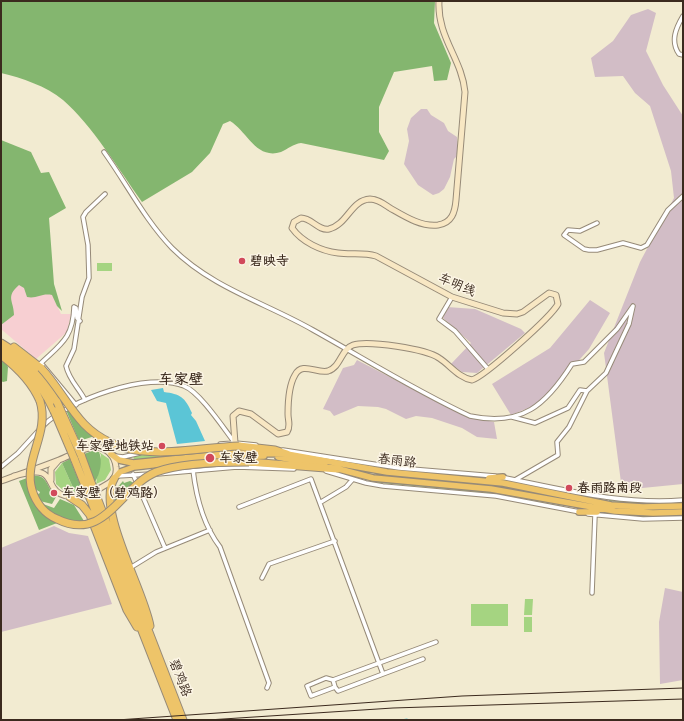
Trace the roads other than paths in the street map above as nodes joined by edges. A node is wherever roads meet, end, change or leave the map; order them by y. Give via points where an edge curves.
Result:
1 (439, 1) edge
2 (683, 16) edge
3 (683, 55) edge
4 (104, 152) dead end
5 (106, 194) dead end
6 (683, 196) edge
7 (597, 223) dead end
8 (452, 297) junction
9 (80, 321) junction
10 (1, 340) edge
11 (1, 343) edge
12 (1, 350) edge
13 (346, 350) junction
14 (1, 355) edge
15 (40, 366) junction
16 (488, 369) junction
17 (587, 392) junction
18 (85, 400) junction
19 (76, 405) junction
20 (512, 417) junction
21 (237, 444) junction
22 (275, 450) junction
23 (111, 454) junction
24 (287, 454) junction
25 (77, 456) junction
26 (58, 460) junction
27 (341, 460) junction
28 (2, 465) edge
29 (316, 468) junction
30 (364, 468) junction
31 (338, 469) junction
32 (193, 470) junction
33 (133, 474) junction
34 (14, 476) junction
35 (503, 477) junction
36 (115, 478) junction
37 (353, 479) junction
38 (473, 479) junction
39 (515, 480) junction
40 (1, 482) edge
41 (52, 484) junction
42 (70, 497) junction
43 (683, 500) edge
44 (320, 502) junction
45 (683, 506) edge
46 (239, 507) dead end
47 (615, 511) junction
48 (579, 512) junction
49 (683, 512) edge
50 (595, 515) junction
51 (683, 518) edge
52 (210, 530) junction
53 (335, 542) junction
54 (165, 548) junction
55 (130, 568) junction
56 (262, 578) dead end
57 (592, 594) dead end
58 (436, 642) dead end
59 (151, 645) junction
60 (423, 660) dead end
61 (379, 663) junction
62 (383, 674) junction
63 (333, 680) junction
64 (335, 687) junction
65 (267, 688) dead end
66 (177, 720) edge
67 (184, 720) edge

1 - 8 main road, 车明线 via 440,26 463,80 465,92 456,200 452,217 443,224 421,223 379,201 370,199 357,204 338,224 329,229 321,228 304,218 296,220 292,225 297,234 312,245 338,253 376,256
2 - 3 street via 678,24 674,42 679,54
4 - 13 street via 153,226 189,264 221,285 312,329
5 - 9 street via 83,218 90,265 82,297
6 - 7 street via 673,205 647,245 641,248 623,243 589,250 564,235 568,230 580,232
8 - 16 street via 439,319 455,331
8 - 16 main road, 车明线 via 496,311 517,314 546,294 556,295 558,304 554,311
9 - 15 street via 74,307 74,320 68,336
9 - 18 street via 74,349 66,366 72,382 79,388
10 - 15 highway
11 - 25 highway, bridge via 44,381 58,402
12 - 25 highway, bridge via 18,361 32,375 44,392
13 - 16 main road, 车明线 via 357,344 376,343 428,353 439,358 468,380 475,379
13 - 20 street via 470,416 494,419
13 - 21 main road via 335,367 328,371 303,369 295,375 288,412 290,426 287,432 278,434 251,414 240,411 233,416
14 - 29 highway, bridge via 28,380 40,401 43,426 31,466 31,485 43,509 54,518 68,523 85,524 101,519 142,480 162,470 249,462
15 - 19 street
15 - 21 highway, bridge via 83,423 101,437 119,446 138,452 159,453
17 - 20 street via 580,390 568,408 535,423
17 - 20 street via 606,373 629,324 633,306 618,328 584,362 572,364 548,397 533,408
17 - 39 street via 569,426 557,442 558,455
18 - 19 street
18 - 21 street via 137,383 155,380 176,383 186,386 200,400
19 - 28 street via 49,420
21 - 22 highway
21 - 23 street via 153,451 123,457
22 - 24 highway
22 - 27 street via 296,451
23 - 24 main road, 春雨路 via 119,460 132,463 234,453
23 - 26 main road via 102,448 92,447
23 - 36 main road via 116,466
24 - 30 main road, 春雨路
25 - 59 highway, bridge
26 - 34 main road
26 - 41 main road via 50,472
27 - 30 main road
27 - 35 street
29 - 31 highway
29 - 32 street via 251,467
29 - 37 street
30 - 38 main road, 春雨路 via 403,474
31 - 36 main road, 春雨路 via 288,458 237,456 134,467 124,470
31 - 47 main road, 春雨路 via 399,482 491,489
32 - 33 street
32 - 52 street via 195,489
33 - 36 street
33 - 54 street
34 - 40 main road
34 - 41 main road via 41,473 46,475
35 - 38 main road
35 - 39 street
36 - 42 main road via 104,486
36 - 55 highway via 110,489 110,507
37 - 44 street via 346,487
37 - 48 street via 396,488 496,496
38 - 45 main road, 春雨路 via 612,505
39 - 43 street via 617,500
41 - 42 main road via 57,492
42 - 59 highway via 87,511 127,610
44 - 46 street via 311,479
44 - 53 street
47 - 48 main road
47 - 49 main road, 春雨路
48 - 50 street
50 - 51 street via 643,519
50 - 57 street
52 - 54 street
52 - 65 street via 220,547 269,683
53 - 56 street via 269,564
53 - 61 street
54 - 55 street
55 - 59 highway via 148,612
58 - 61 street
59 - 66 highway, 碧鸡路
59 - 67 highway, 碧鸡路
60 - 62 street
61 - 62 street
61 - 63 street
62 - 64 street via 338,691
63 - 64 street
63 - 64 street via 326,678 307,686 311,696

